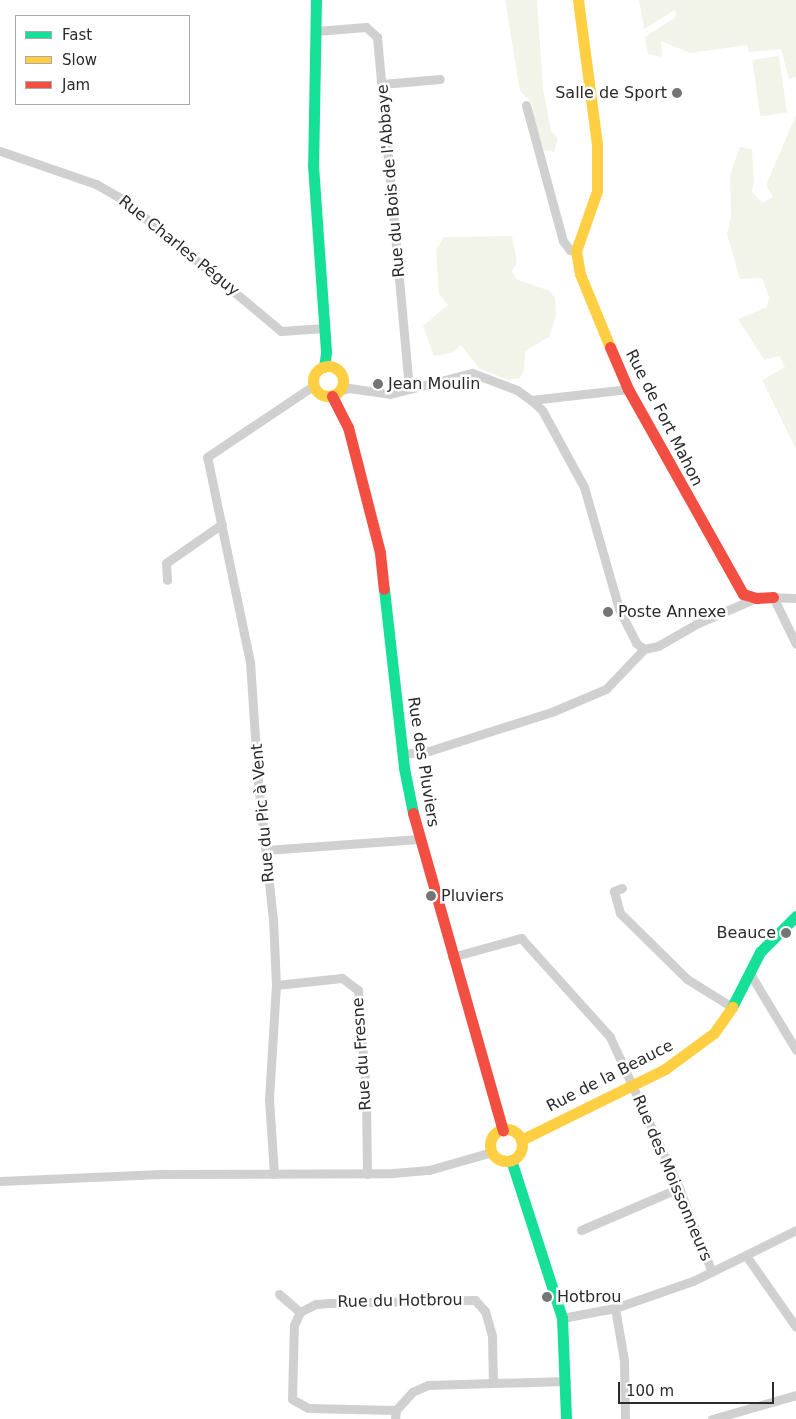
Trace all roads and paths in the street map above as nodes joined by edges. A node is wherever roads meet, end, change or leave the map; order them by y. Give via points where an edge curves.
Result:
1 (316, 0) edge
2 (578, 0) edge
3 (316, 31) junction
4 (440, 79) dead end
5 (382, 84) junction
6 (526, 105) dead end
7 (0, 151) edge
8 (576, 251) junction
9 (324, 328) junction
10 (324, 366) junction
11 (313, 386) junction
12 (409, 389) junction
13 (628, 389) junction
14 (336, 394) junction
15 (530, 400) junction
16 (222, 524) junction
17 (167, 580) dead end
18 (773, 597) junction
19 (756, 598) junction
20 (796, 598) edge
21 (796, 644) edge
22 (644, 649) junction
23 (403, 754) junction
24 (419, 840) junction
25 (266, 850) junction
26 (622, 888) dead end
27 (796, 916) edge
28 (452, 957) junction
29 (749, 972) junction
30 (276, 985) junction
31 (732, 1007) junction
32 (796, 1050) edge
33 (632, 1083) junction
34 (503, 1130) junction
35 (521, 1140) junction
36 (492, 1152) junction
37 (512, 1160) junction
38 (274, 1174) junction
39 (367, 1174) junction
40 (0, 1181) edge
41 (679, 1188) junction
42 (581, 1230) dead end
43 (796, 1230) edge
44 (747, 1256) junction
45 (712, 1272) junction
46 (279, 1294) dead end
47 (615, 1308) junction
48 (300, 1312) junction
49 (562, 1318) junction
50 (796, 1327) edge
51 (566, 1381) junction
52 (493, 1383) junction
53 (796, 1395) edge
54 (396, 1415) edge
55 (566, 1419) edge
56 (625, 1419) edge
57 (712, 1419) edge

1 - 3 street
2 - 8 street, Rue de Fort Mahon via 597,145 597,191
3 - 5 street, Rue du Bois de l'Abbaye via 366,27 374,33
3 - 9 street via 313,165
4 - 5 street
5 - 12 street, Rue du Bois de l'Abbaye
6 - 8 street via 563,241 570,250
7 - 9 street, Rue Charles Péguy via 96,184 125,201 186,248 281,331
8 - 13 street, Rue de Fort Mahon via 580,274
9 - 10 street
10 - 11 street via 316,372
10 - 14 street via 334,367 341,373 343,382
11 - 14 street via 322,396
11 - 16 street, Rue du Pic à Vent via 207,457
12 - 14 street via 390,394 349,388
12 - 15 street via 457,374 472,373 517,390
13 - 15 street
13 - 19 street, Rue de Fort Mahon via 719,555 743,594
14 - 23 street, Rue des Pluviers via 348,427 380,553
15 - 22 street via 542,410 584,487 619,609 636,643
16 - 17 street via 166,563
16 - 25 street, Rue du Pic à Vent via 250,662
18 - 19 street
18 - 20 street
18 - 21 street
19 - 22 street via 698,623 658,646
22 - 23 street via 606,689 588,697 429,751
23 - 24 street, Rue des Pluviers
24 - 25 street
24 - 28 street, Rue des Pluviers
25 - 30 street, Rue du Pic à Vent
26 - 31 street via 614,890 620,912 687,980
27 - 29 street, Rue de la Beauce via 773,937
28 - 33 street, Rue des Moissonneurs via 521,938 610,1038
28 - 34 street, Rue des Pluviers
29 - 31 street, Rue de la Beauce
29 - 32 street
30 - 38 street, Rue du Pic à Vent via 269,1099
30 - 39 street, Rue du Fresne via 342,978 358,990 366,1095
31 - 33 street, Rue de la Beauce via 714,1033 695,1049 665,1069
33 - 35 street, Rue de la Beauce
33 - 41 street, Rue des Moissonneurs
34 - 35 street via 513,1131
34 - 36 street via 492,1139
35 - 37 street via 520,1153
36 - 37 street via 501,1160
36 - 39 street via 429,1170
37 - 49 street
38 - 39 street
38 - 40 street
41 - 42 street
41 - 45 street, Rue des Moissonneurs
43 - 44 street
44 - 45 street
44 - 50 street
45 - 47 street
46 - 48 street
47 - 49 street
47 - 56 street via 624,1360
48 - 52 street, Rue du Hotbrou via 316,1304 329,1303 475,1300 485,1311 492,1336
48 - 54 street via 294,1325 292,1398 308,1408
49 - 51 street
51 - 52 street
51 - 55 street
52 - 54 street via 428,1385 412,1392
53 - 57 street

